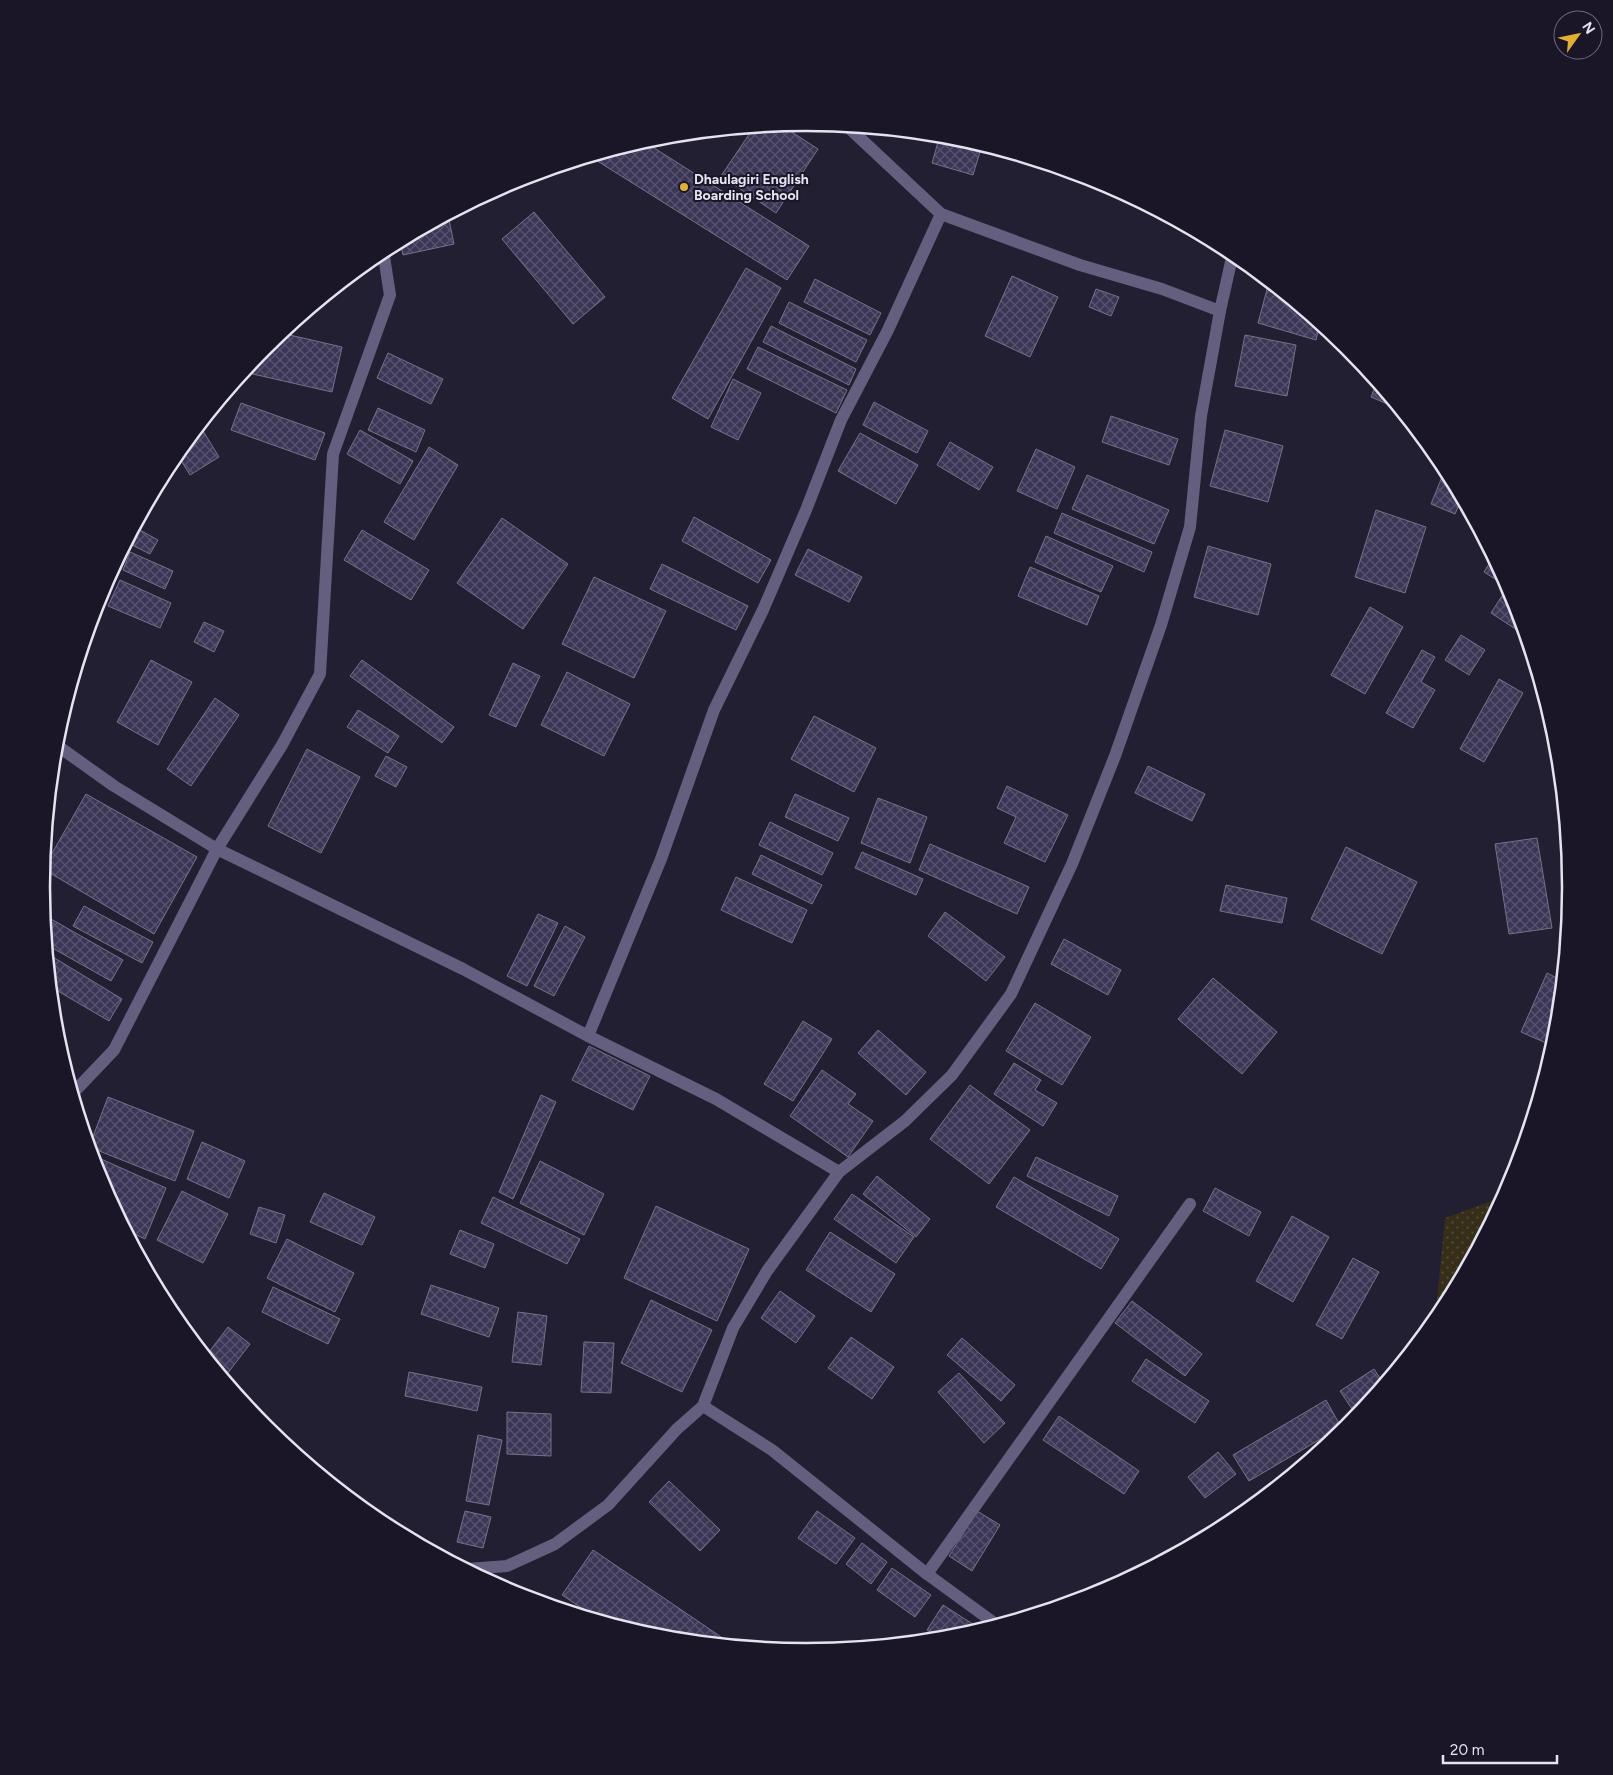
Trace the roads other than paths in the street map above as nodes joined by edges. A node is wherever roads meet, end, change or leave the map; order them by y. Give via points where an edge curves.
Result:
1 (854, 133) edge
2 (941, 214) junction
3 (384, 259) edge
4 (1231, 261) edge
5 (1220, 311) junction
6 (63, 749) edge
7 (217, 848) junction
8 (588, 1036) junction
9 (78, 1088) edge
10 (839, 1172) junction
11 (1190, 1204) dead end
12 (703, 1406) junction
13 (477, 1568) edge
14 (927, 1574) junction
15 (992, 1620) edge

1 - 2 street
2 - 5 street via 1080,265 1162,289
2 - 8 street via 888,330 841,420 763,610 714,710 661,860
3 - 7 street via 390,295 333,454 320,674 282,745
4 - 5 street
5 - 10 street via 1201,416 1190,527 1162,625 1072,864 1011,994 952,1075 904,1121
6 - 7 street via 114,786
7 - 8 street via 463,969
7 - 9 street via 114,1050
8 - 10 street via 716,1099
10 - 12 street via 767,1271 733,1328
11 - 14 street
12 - 13 street via 676,1429 608,1505 555,1544 507,1566
12 - 14 street via 772,1450
14 - 15 street

